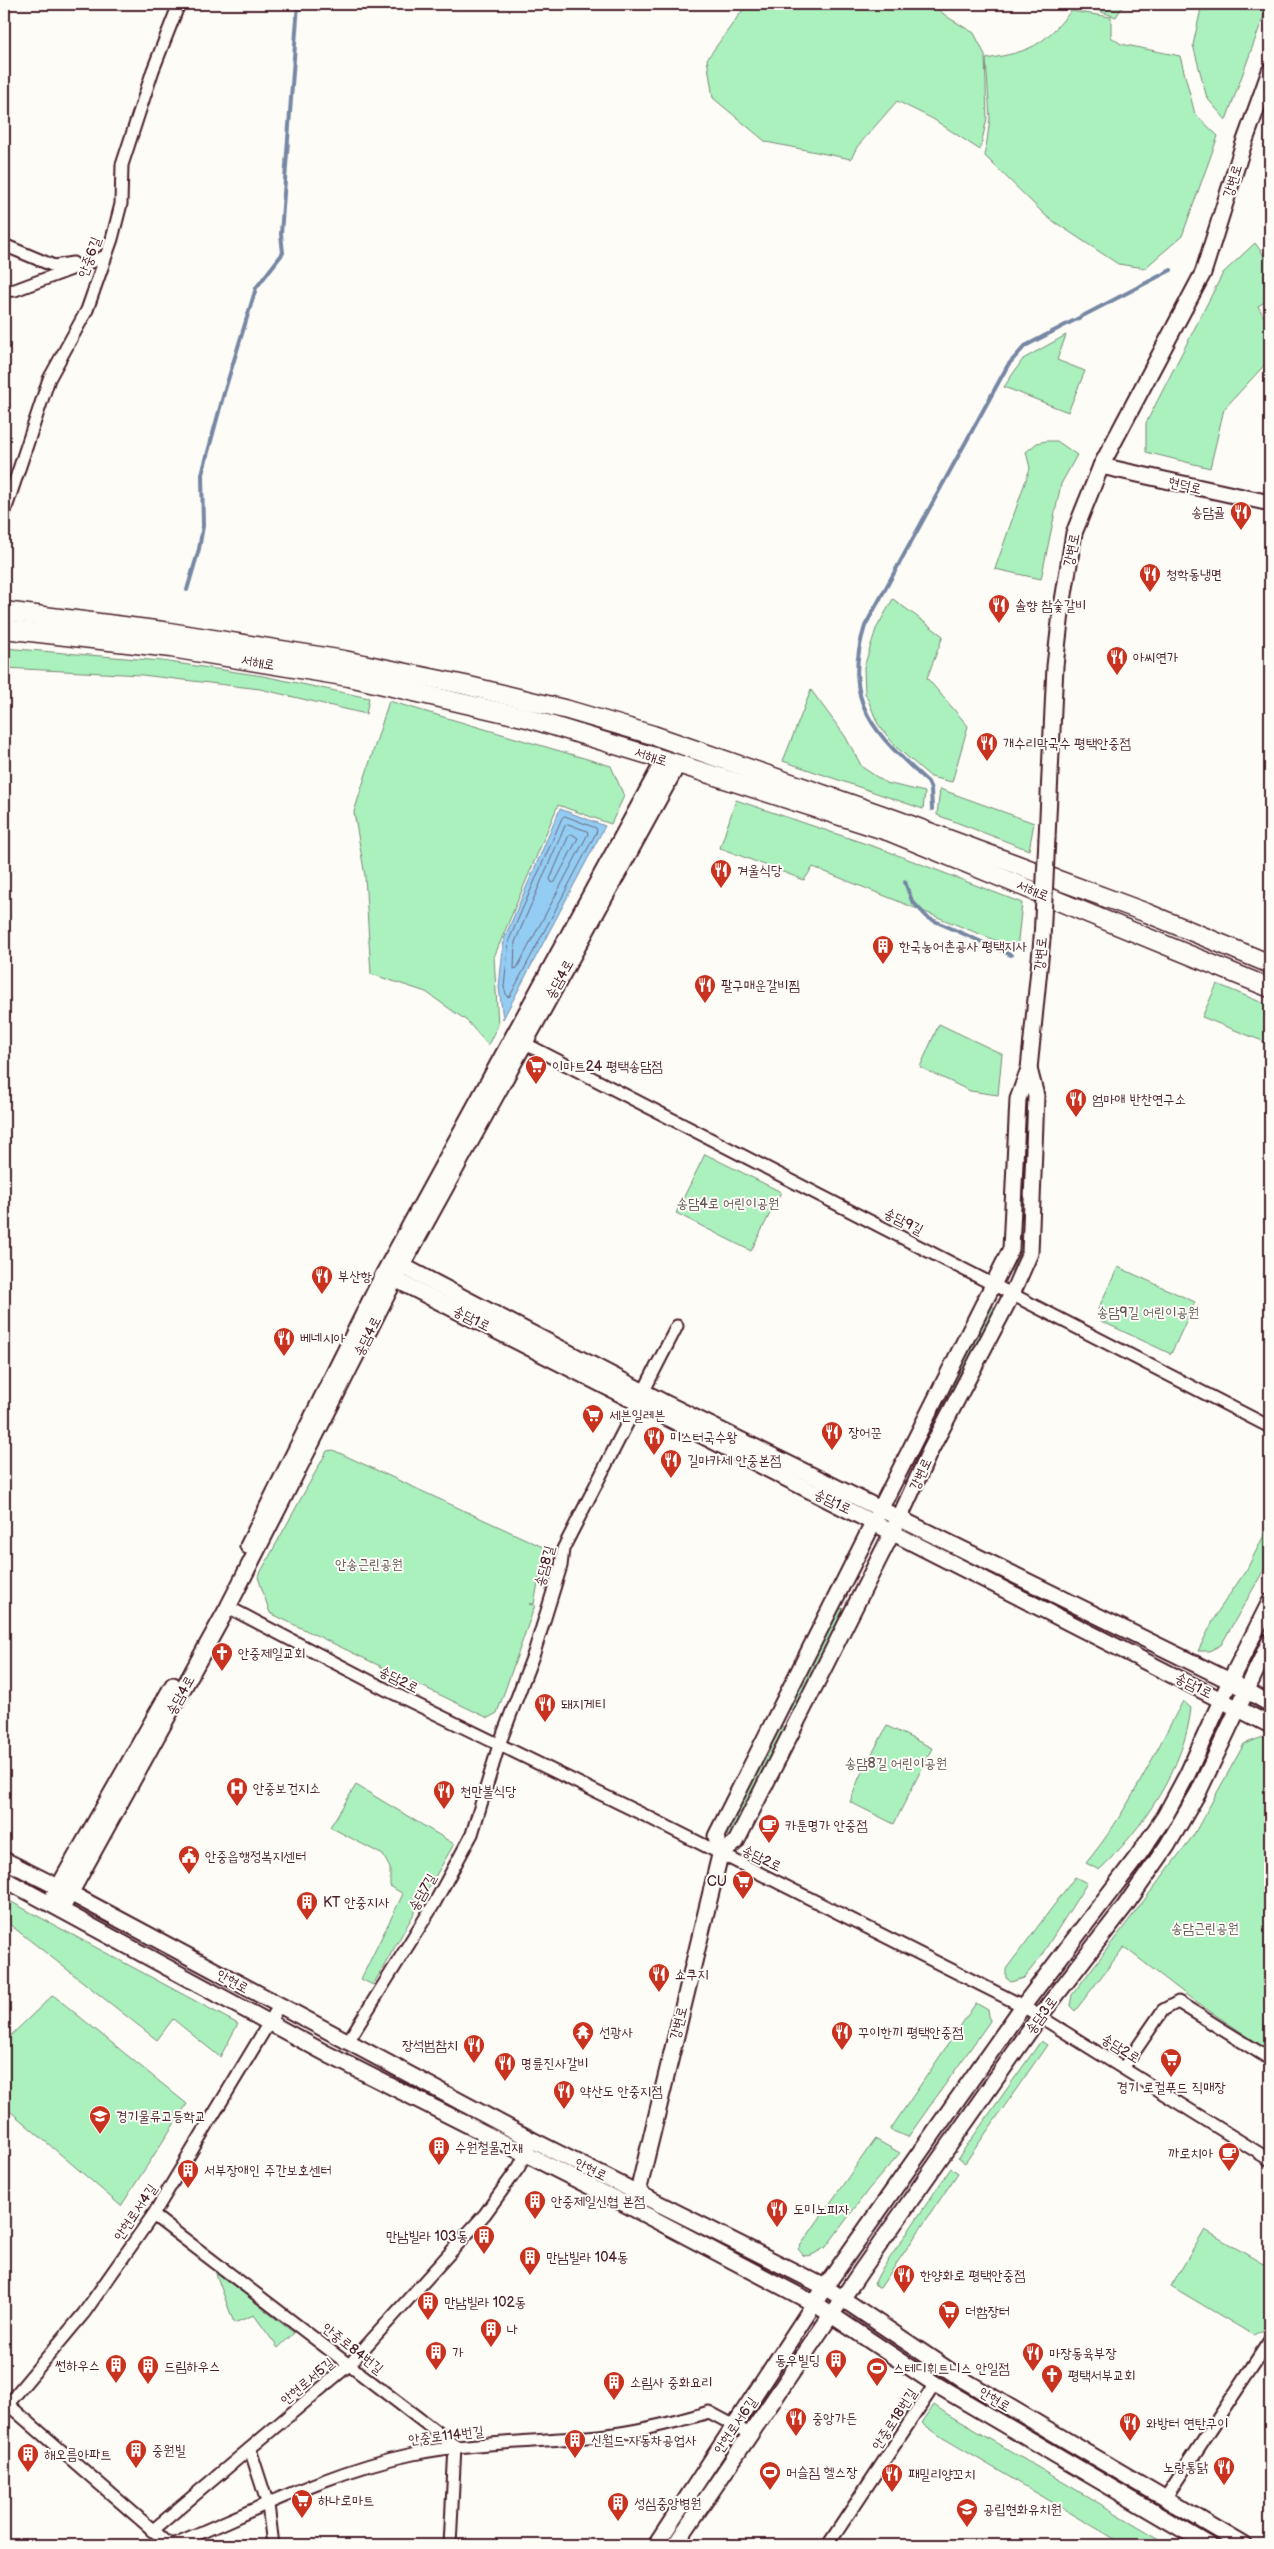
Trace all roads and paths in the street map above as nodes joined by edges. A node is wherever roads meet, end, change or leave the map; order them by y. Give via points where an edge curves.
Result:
1 (179, 4) edge
2 (1270, 71) edge
3 (4, 245) edge
4 (104, 257) junction
5 (4, 292) edge
6 (1101, 466) junction
7 (1270, 503) edge
8 (4, 514) edge
9 (8, 611) edge
10 (4, 629) edge
11 (4, 634) edge
12 (50, 634) junction
13 (671, 762) junction
14 (1247, 954) junction
15 (1270, 956) edge
16 (1270, 964) edge
17 (1270, 988) edge
18 (518, 1040) junction
19 (1029, 1070) junction
20 (393, 1270) junction
21 (995, 1285) junction
22 (1012, 1294) junction
23 (677, 1326) dead end
24 (641, 1398) junction
25 (1270, 1427) edge
26 (878, 1516) junction
27 (896, 1525) junction
28 (1270, 1602) edge
29 (228, 1607) junction
30 (209, 1622) junction
31 (1270, 1641) edge
32 (1230, 1681) junction
33 (1246, 1691) junction
34 (1222, 1699) junction
35 (1270, 1704) edge
36 (1238, 1708) junction
37 (1270, 1725) edge
38 (499, 1745) junction
39 (720, 1855) junction
40 (4, 1860) edge
41 (4, 1879) edge
42 (64, 1890) junction
43 (56, 1907) junction
44 (279, 2006) junction
45 (1023, 2006) junction
46 (1040, 2016) junction
47 (270, 2023) junction
48 (347, 2043) junction
49 (1270, 2059) edge
50 (1124, 2067) junction
51 (532, 2140) junction
52 (525, 2155) junction
53 (1270, 2160) edge
54 (638, 2192) junction
55 (153, 2216) junction
56 (825, 2287) junction
57 (842, 2300) junction
58 (814, 2304) junction
59 (831, 2315) junction
60 (1270, 2340) edge
61 (350, 2364) junction
62 (935, 2384) junction
63 (6, 2402) edge
64 (735, 2425) junction
65 (750, 2434) junction
66 (455, 2446) junction
67 (250, 2449) junction
68 (1164, 2500) junction
69 (268, 2505) junction
70 (152, 2531) junction
71 (171, 2545) edge
72 (273, 2545) edge
73 (450, 2545) edge
74 (656, 2545) edge
75 (675, 2545) edge
76 (828, 2545) edge
77 (1209, 2545) edge
78 (1244, 2545) edge

1 - 4 street, 안중6길 via 122,164 121,204
2 - 6 main road, 강변로 via 1203,273
3 - 4 street via 54,266
4 - 5 street
4 - 8 street, 안중6길 via 87,310 49,379
6 - 7 main road, 현덕로
6 - 19 main road, 강변로, bridge via 1074,533 1063,597 1055,666 1042,939
9 - 14 main road, 서해로 via 162,630 344,660 568,710 653,735 897,820 1147,913
10 - 12 main road, 서해로
11 - 12 main road
12 - 13 main road, 서해로 via 172,648 349,677 527,718
13 - 17 main road, 서해로 via 890,832
13 - 18 main road, 송담4로
14 - 15 main road
14 - 16 main road, 서해로
18 - 20 main road, 송담4로
18 - 21 street, 송담9길
19 - 21 main road, 강변로 via 1018,1100 1011,1249
19 - 22 main road, 강변로 via 1036,1096 1030,1253
20 - 24 main road, 송담1로
20 - 29 main road, 송담4로
20 - 30 main road, 송담4로
21 - 22 street, 송담9길
21 - 26 main road, 강변로
22 - 25 street, 송담9길
22 - 27 main road, 강변로
23 - 24 street
24 - 26 main road, 송담1로
24 - 38 street, 송담8길 via 563,1549 561,1566 534,1652
26 - 27 main road, 송담1로
26 - 39 main road, 강변로 via 716,1836
27 - 32 main road, 송담1로
27 - 34 main road, 송담1로
27 - 39 main road, 강변로 via 736,1842
28 - 32 main road, 송담3로
29 - 30 main road
29 - 38 street, 송담2로
29 - 42 main road, 송담4로
30 - 42 main road, 송담4로
31 - 33 main road, 송담3로
32 - 33 main road, 송담1로
32 - 34 main road, 송담3로
32 - 36 main road
33 - 35 main road, 송담1로
33 - 36 main road, 송담3로
34 - 36 main road, 송담1로
34 - 45 main road, 송담3로 via 1188,1775 1165,1816
36 - 37 main road, 송담1로
36 - 46 main road, 송담3로 via 1199,1791 1167,1846
38 - 39 street, 송담2로
38 - 48 street, 송담7길 via 472,1834 434,1904
39 - 45 street, 송담2로
39 - 54 main road, 강변로
40 - 42 main road, 안현로
41 - 43 main road, 안현로
42 - 43 main road, 송담4로
42 - 44 main road, 안현로
43 - 47 main road, 안현로
44 - 47 street, 안현로서4길
44 - 48 main road, 안현로
45 - 46 street, 송담2로
45 - 56 main road, 송담3로
46 - 50 street, 송담2로
46 - 57 main road, 송담3로
47 - 52 main road, 안현로
47 - 55 street, 안현로서4길
48 - 51 main road, 안현로
49 - 50 street via 1178,2002 1164,2010
50 - 53 street, 송담2로
51 - 52 street, 안현로서5길
51 - 54 main road, 안현로
52 - 58 main road, 안현로
52 - 61 street, 안현로서5길 via 485,2214
54 - 56 main road, 안현로
55 - 61 street, 안중로84번길
55 - 63 street, 안현로서4길 via 84,2313
56 - 57 main road, 안현로
56 - 58 main road, 송담3로
56 - 59 main road
57 - 59 main road, 송담3로
57 - 68 main road, 안현로 via 962,2380
58 - 59 main road, 안현로
58 - 64 main road, 안현로서6길
59 - 62 main road, 안현로
59 - 65 main road, 송담3로
60 - 68 street
61 - 66 street, 안중로84번길
61 - 67 street, 안현로서5길
62 - 76 street, 안중로18번길
62 - 77 main road, 안현로
63 - 70 street
64 - 65 street, 안중로114번길
64 - 66 street, 안중로114번길 via 709,2412 598,2436
64 - 74 main road, 안현로서6길
65 - 75 main road, 송담3로
66 - 69 street, 안중로114번길 via 366,2465
66 - 73 street
67 - 69 street
67 - 70 street, 안현로서5길
68 - 78 main road, 안현로
69 - 71 street, 안중로114번길
69 - 72 street
70 - 71 street

